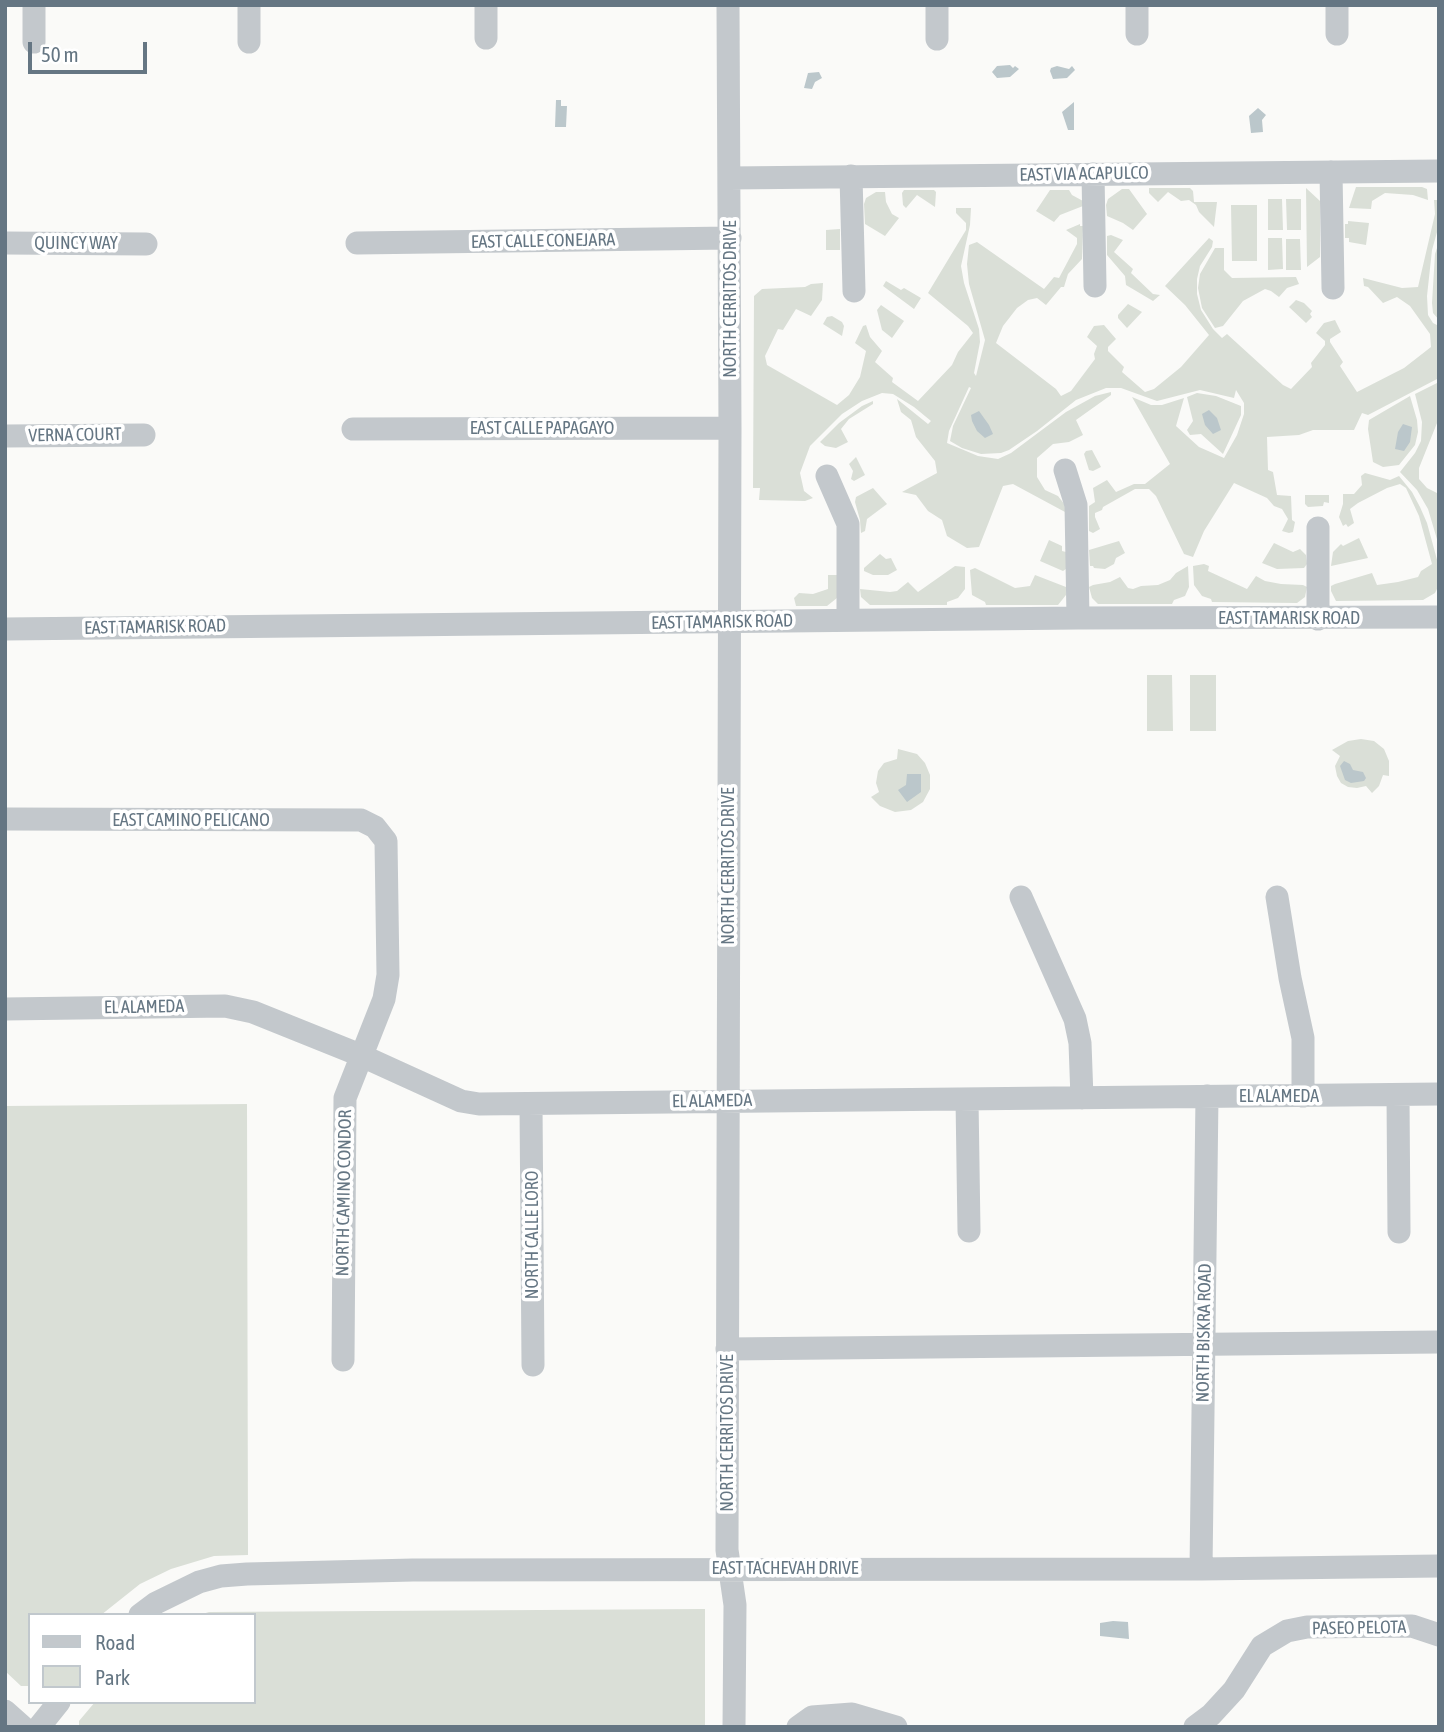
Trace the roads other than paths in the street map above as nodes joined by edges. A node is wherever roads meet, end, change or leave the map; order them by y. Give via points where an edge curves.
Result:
1 (34, 5) edge
2 (249, 5) edge
3 (486, 5) edge
4 (728, 5) edge
5 (937, 5) edge
6 (1137, 5) edge
7 (1337, 5) edge
8 (1138, 34) dead end
9 (1337, 34) dead end
10 (486, 38) dead end
11 (936, 39) dead end
12 (34, 42) dead end
13 (249, 42) dead end
14 (1439, 171) edge
15 (1331, 172) junction
16 (1093, 174) junction
17 (851, 176) junction
18 (729, 178) junction
19 (730, 238) junction
20 (5, 243) edge
21 (357, 243) dead end
22 (146, 244) dead end
23 (1095, 286) dead end
24 (1333, 288) dead end
25 (853, 291) dead end
26 (730, 428) junction
27 (353, 429) dead end
28 (144, 435) dead end
29 (5, 436) edge
30 (1065, 470) dead end
31 (827, 476) dead end
32 (1318, 528) dead end
33 (1439, 617) edge
34 (1078, 618) junction
35 (1318, 619) junction
36 (848, 620) junction
37 (729, 622) junction
38 (5, 629) edge
39 (5, 819) edge
40 (375, 827) joint
41 (1021, 897) dead end
42 (1277, 897) dead end
43 (5, 1009) edge
44 (360, 1055) junction
45 (1439, 1094) edge
46 (1398, 1095) junction
47 (1207, 1096) junction
48 (1303, 1096) junction
49 (1082, 1098) junction
50 (967, 1099) junction
51 (727, 1101) junction
52 (531, 1104) junction
53 (969, 1231) dead end
54 (1399, 1233) dead end
55 (1439, 1342) edge
56 (1204, 1344) junction
57 (727, 1349) junction
58 (343, 1360) dead end
59 (533, 1365) dead end
60 (1439, 1566) edge
61 (730, 1568) junction
62 (1201, 1569) junction
63 (143, 1613) edge
64 (1439, 1635) edge
65 (58, 1704) edge
66 (5, 1711) edge
67 (805, 1722) edge
68 (1209, 1723) edge
69 (739, 1725) edge
70 (23, 1727) edge
71 (39, 1727) edge
72 (896, 1727) edge

1 - 12 street
2 - 13 street
3 - 10 street
4 - 18 street, NORTH CERRITOS DRIVE
5 - 11 street
6 - 8 street
7 - 9 street
14 - 15 street, EAST VIA ACAPULCO
15 - 16 street, EAST VIA ACAPULCO
15 - 24 street
16 - 17 street, EAST VIA ACAPULCO
16 - 23 street
17 - 18 street, EAST VIA ACAPULCO
17 - 25 street
18 - 19 street, NORTH CERRITOS DRIVE
19 - 21 street, EAST CALLE CONEJARA
19 - 26 street, NORTH CERRITOS DRIVE
20 - 22 street, QUINCY WAY
26 - 27 street, EAST CALLE PAPAGAYO
26 - 37 street, NORTH CERRITOS DRIVE
28 - 29 street, VERNA COURT
30 - 34 street via 1076,505
31 - 36 street via 848,524
32 - 35 street
33 - 35 street, EAST TAMARISK ROAD
34 - 35 street, EAST TAMARISK ROAD
34 - 36 street, EAST TAMARISK ROAD
36 - 37 street, EAST TAMARISK ROAD
37 - 38 street, EAST TAMARISK ROAD
37 - 51 street, NORTH CERRITOS DRIVE
39 - 40 street, EAST CAMINO PELICANO via 361,820
40 - 44 street, NORTH CAMINO CONDOR via 386,841 388,975 384,999
41 - 49 street via 1075,1019
42 - 48 street via 1303,1038
43 - 44 street, EL ALAMEDA via 225,1006 253,1012
44 - 52 street, EL ALAMEDA via 461,1101
44 - 58 street, NORTH CAMINO CONDOR via 345,1098
45 - 46 street, EL ALAMEDA
46 - 48 street, EL ALAMEDA
46 - 54 street
47 - 48 street, EL ALAMEDA
47 - 49 street, EL ALAMEDA
47 - 56 street, NORTH BISKRA ROAD
49 - 50 street, EL ALAMEDA
50 - 51 street, EL ALAMEDA
50 - 53 street
51 - 52 street, EL ALAMEDA
51 - 57 street, NORTH CERRITOS DRIVE
52 - 59 street, NORTH CALLE LORO
55 - 56 street
56 - 57 street
56 - 62 street, NORTH BISKRA ROAD
57 - 61 street, NORTH CERRITOS DRIVE
60 - 62 street, EAST TACHEVAH DRIVE
61 - 62 street, EAST TACHEVAH DRIVE
61 - 63 street, EAST TACHEVAH DRIVE via 247,1574 199,1582
61 - 69 street, NORTH CERRITOS DRIVE
64 - 68 street, PASEO PELOTA via 1412,1626 1307,1627 1287,1632 1262,1646
65 - 71 street
66 - 70 street
67 - 72 street via 852,1714

